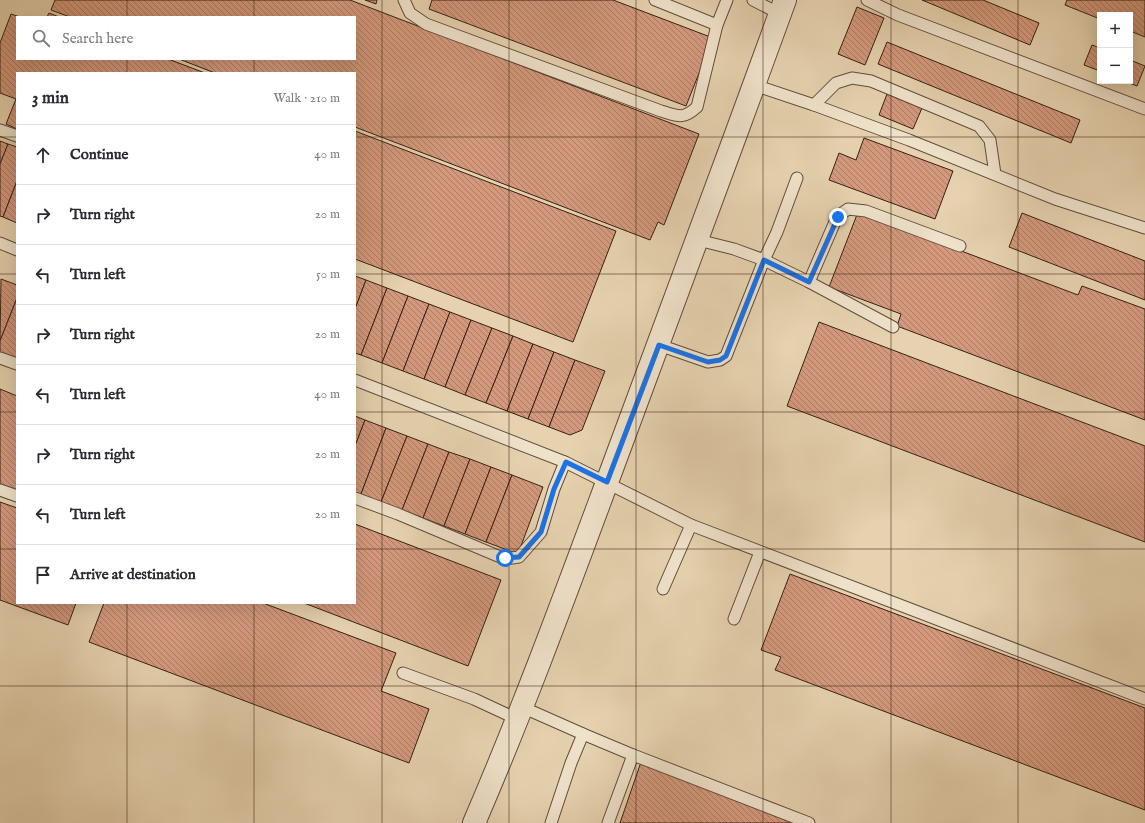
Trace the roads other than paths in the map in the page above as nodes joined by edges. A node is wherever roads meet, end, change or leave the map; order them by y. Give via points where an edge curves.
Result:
1 (404, 0) edge
2 (655, 0) edge
3 (727, 0) edge
4 (753, 0) edge
5 (867, 0) edge
6 (782, 7) edge
7 (717, 25) junction
8 (754, 85) junction
9 (814, 105) junction
10 (1145, 109) edge
11 (0, 130) edge
12 (16, 136) edge
13 (995, 174) junction
14 (797, 178) dead end
15 (1145, 228) edge
16 (698, 240) junction
17 (0, 243) edge
18 (960, 246) dead end
19 (16, 250) edge
20 (764, 260) junction
21 (809, 282) junction
22 (893, 327) dead end
23 (659, 345) junction
24 (0, 358) edge
25 (16, 364) edge
26 (356, 380) edge
27 (566, 462) junction
28 (607, 482) junction
29 (0, 490) edge
30 (16, 496) edge
31 (356, 498) edge
32 (691, 525) junction
33 (760, 552) junction
34 (663, 589) dead end
35 (734, 619) dead end
36 (403, 673) dead end
37 (1145, 699) edge
38 (519, 713) junction
39 (583, 734) junction
40 (634, 755) junction
41 (474, 823) edge
42 (551, 823) edge
43 (608, 823) edge
44 (809, 823) edge

1 - 7 lane via 410,13 426,24 680,117 689,114 697,106
2 - 7 lane
3 - 7 lane
4 - 6 lane
5 - 10 lane
6 - 8 street
8 - 9 lane
8 - 16 street
9 - 13 lane
9 - 13 lane via 836,83 852,78 871,80 979,126 990,140
11 - 12 lane
13 - 15 lane via 1055,199
14 - 20 lane
16 - 20 lane
16 - 23 street
17 - 19 lane
18 - 21 lane via 866,211 848,209 838,217
20 - 21 lane
20 - 23 lane via 726,356 708,362
21 - 22 lane
23 - 28 street
24 - 25 lane
26 - 27 lane
27 - 28 lane
27 - 31 lane via 554,489 541,532 519,557 505,558
28 - 32 lane
28 - 38 street
29 - 30 lane
32 - 33 lane
32 - 34 lane
33 - 35 lane
33 - 37 lane
36 - 38 lane
38 - 39 lane
38 - 41 street
39 - 40 lane
39 - 42 lane
40 - 43 lane
40 - 44 lane

